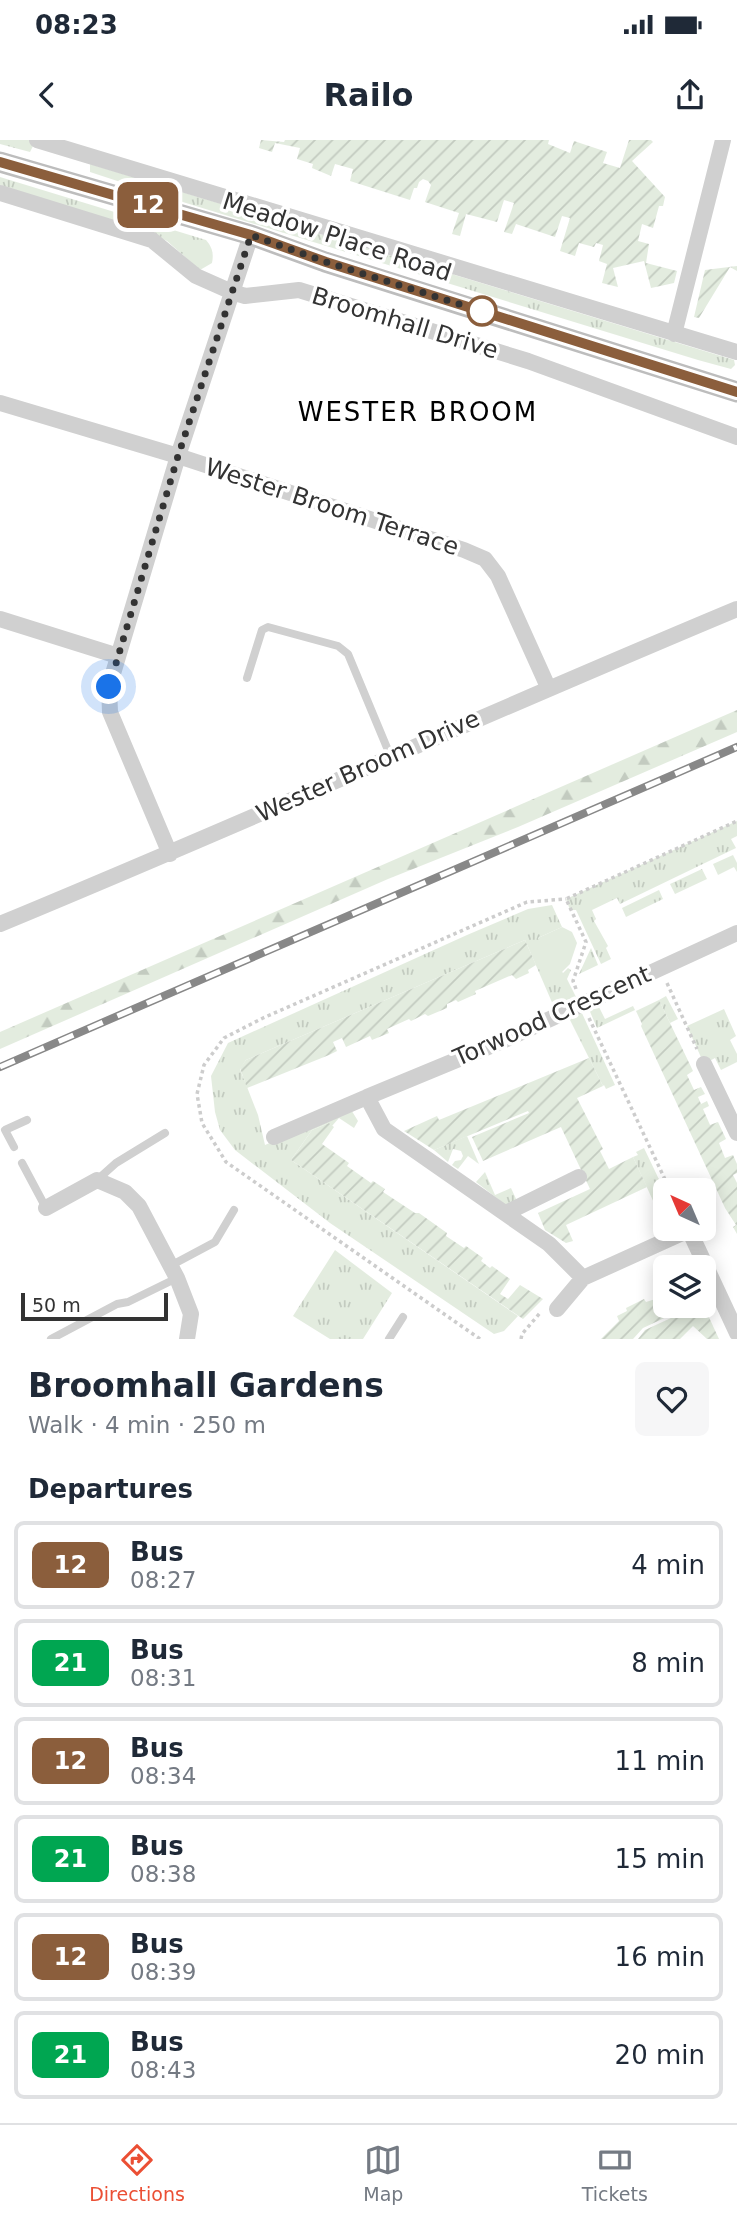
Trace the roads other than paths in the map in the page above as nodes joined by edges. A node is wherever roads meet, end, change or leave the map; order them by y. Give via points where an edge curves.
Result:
1 (37, 140) edge
2 (723, 140) edge
3 (0, 162) edge
4 (0, 193) edge
5 (251, 235) junction
6 (232, 292) junction
7 (674, 334) junction
8 (737, 352) edge
9 (737, 392) edge
10 (0, 402) edge
11 (737, 437) edge
12 (178, 456) junction
13 (737, 609) edge
14 (0, 619) edge
15 (118, 656) junction
16 (247, 678) dead end
17 (548, 687) junction
18 (390, 755) junction
19 (170, 854) junction
20 (0, 924) edge
21 (737, 933) edge
22 (704, 1063) road end
23 (367, 1097) junction
24 (729, 1097) edge
25 (27, 1120) dead end
26 (165, 1133) dead end
27 (737, 1133) edge
28 (274, 1137) dead end
29 (14, 1147) dead end
30 (22, 1163) dead end
31 (579, 1177) dead end
32 (97, 1180) junction
33 (46, 1208) joint
34 (234, 1210) dead end
35 (506, 1213) junction
36 (665, 1241) edge
37 (695, 1241) edge
38 (174, 1272) junction
39 (583, 1278) junction
40 (730, 1303) edge
41 (557, 1309) dead end
42 (403, 1317) dead end
43 (737, 1333) edge
44 (51, 1339) edge
45 (187, 1339) edge
46 (389, 1339) edge

1 - 7 street
2 - 7 street
3 - 5 main road, Meadow Place Road
4 - 6 street, Broomhall Drive via 152,240 196,276
5 - 6 street
5 - 9 main road, Meadow Place Road
6 - 11 street, Broomhall Drive via 245,296 299,290 528,361
6 - 12 street
7 - 8 street
10 - 12 street, Wester Broom Terrace
12 - 15 street
12 - 17 street, Wester Broom Terrace via 485,559 498,576
13 - 17 street, Wester Broom Drive
14 - 15 street
15 - 19 street via 109,687 110,712
16 - 18 lane via 262,630 268,627 338,646 348,654
17 - 18 street, Wester Broom Drive
18 - 19 street, Wester Broom Drive
19 - 20 street, Wester Broom Drive
21 - 23 street, Torwood Crescent via 500,1042
22 - 24 street
23 - 28 street, Torwood Crescent
23 - 35 street via 384,1129
24 - 27 street
25 - 29 lane via 5,1130
26 - 32 lane
30 - 33 lane
31 - 35 street
32 - 33 street
32 - 38 street via 125,1192 139,1206
34 - 38 lane via 215,1242
35 - 39 street via 549,1244
36 - 39 street
37 - 40 street
38 - 44 lane via 128,1303 117,1304
38 - 45 street via 191,1314
39 - 41 street
40 - 43 street
42 - 46 lane

